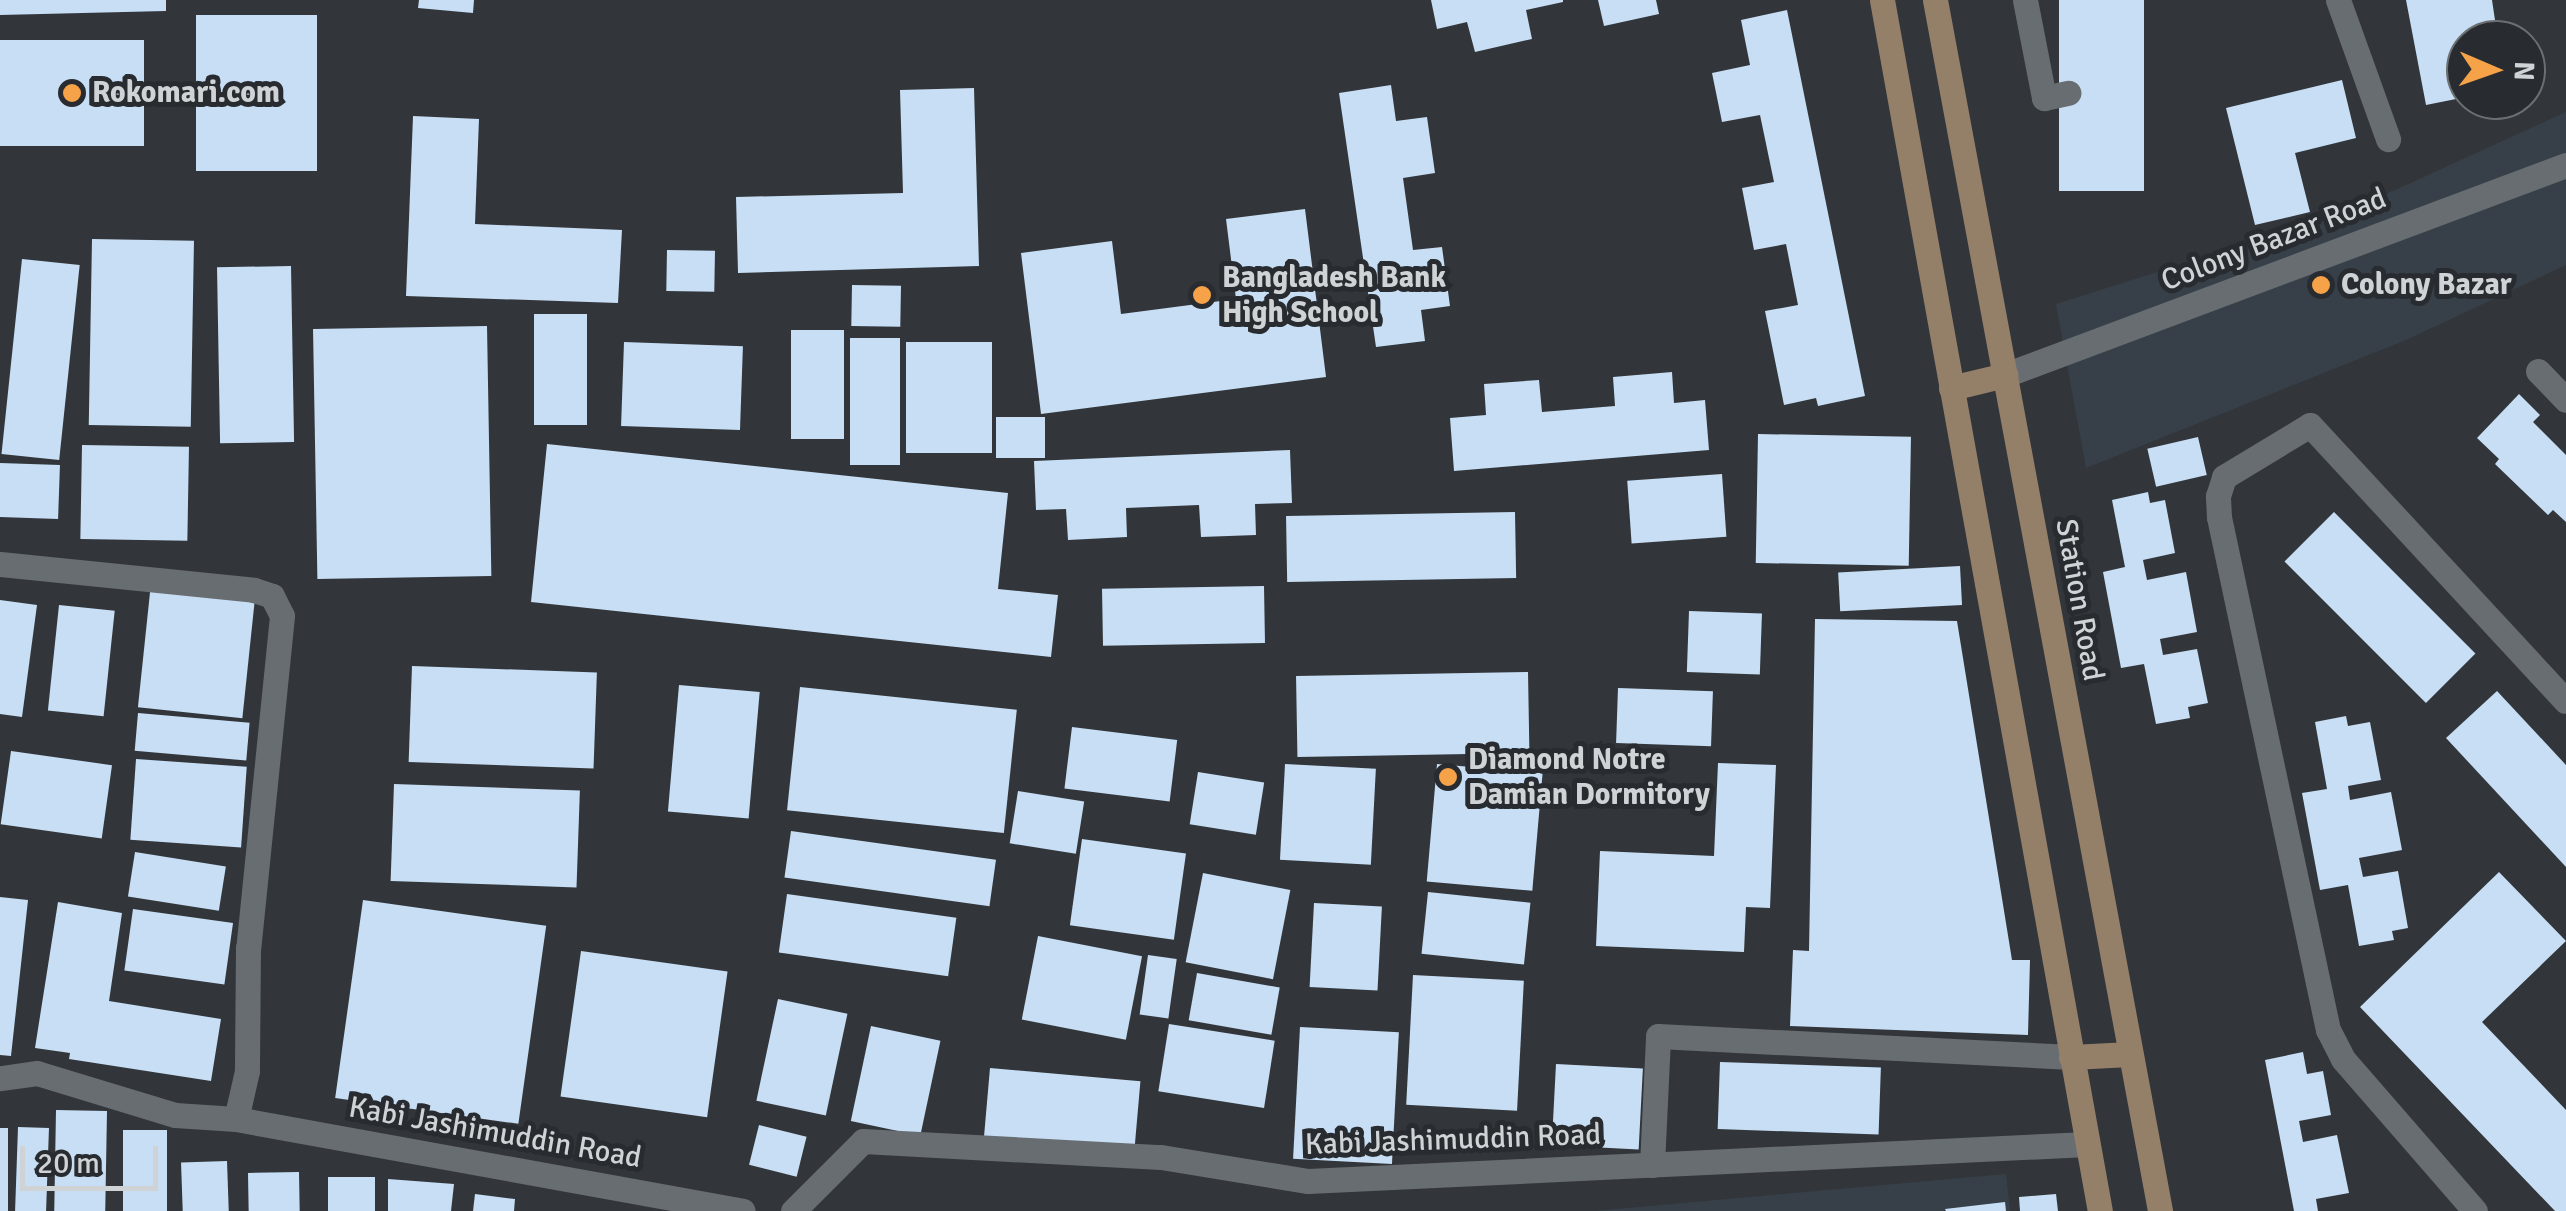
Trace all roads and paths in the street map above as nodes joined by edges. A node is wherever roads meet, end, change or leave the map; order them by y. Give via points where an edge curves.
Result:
1 (1882, 0) edge
2 (1935, 0) edge
3 (2025, 0) edge
4 (2338, 0) edge
5 (2068, 93) dead end
6 (2388, 139) dead end
7 (2566, 165) edge
8 (2538, 371) dead end
9 (2005, 375) junction
10 (1951, 388) junction
11 (2566, 400) edge
12 (0, 564) edge
13 (2566, 701) edge
14 (2130, 1054) junction
15 (2071, 1057) junction
16 (0, 1078) edge
17 (236, 1120) junction
18 (2087, 1144) junction
19 (1652, 1165) junction
20 (743, 1211) edge
21 (793, 1211) edge
22 (2100, 1211) edge
23 (2160, 1211) edge
24 (2475, 1211) edge

1 - 10 main road
2 - 9 main road, Station Road
3 - 5 street via 2044,98
4 - 6 street
7 - 9 street, Colony Bazar Road
8 - 11 street
9 - 10 main road
9 - 14 main road, Station Road
10 - 15 main road
12 - 17 street via 254,590 272,596 282,616 248,948 247,1071
13 - 24 street via 2310,425 2224,478 2219,517 2328,1030 2343,1059
14 - 15 main road
14 - 23 main road, Station Road
15 - 18 main road
15 - 19 street via 1658,1036
16 - 17 street, Kabi Jashimuddin Road via 37,1073 175,1114
17 - 20 street, Kabi Jashimuddin Road
18 - 19 street, Kabi Jashimuddin Road
18 - 22 main road
19 - 21 street, Kabi Jashimuddin Road via 1308,1181 1161,1158 863,1141

